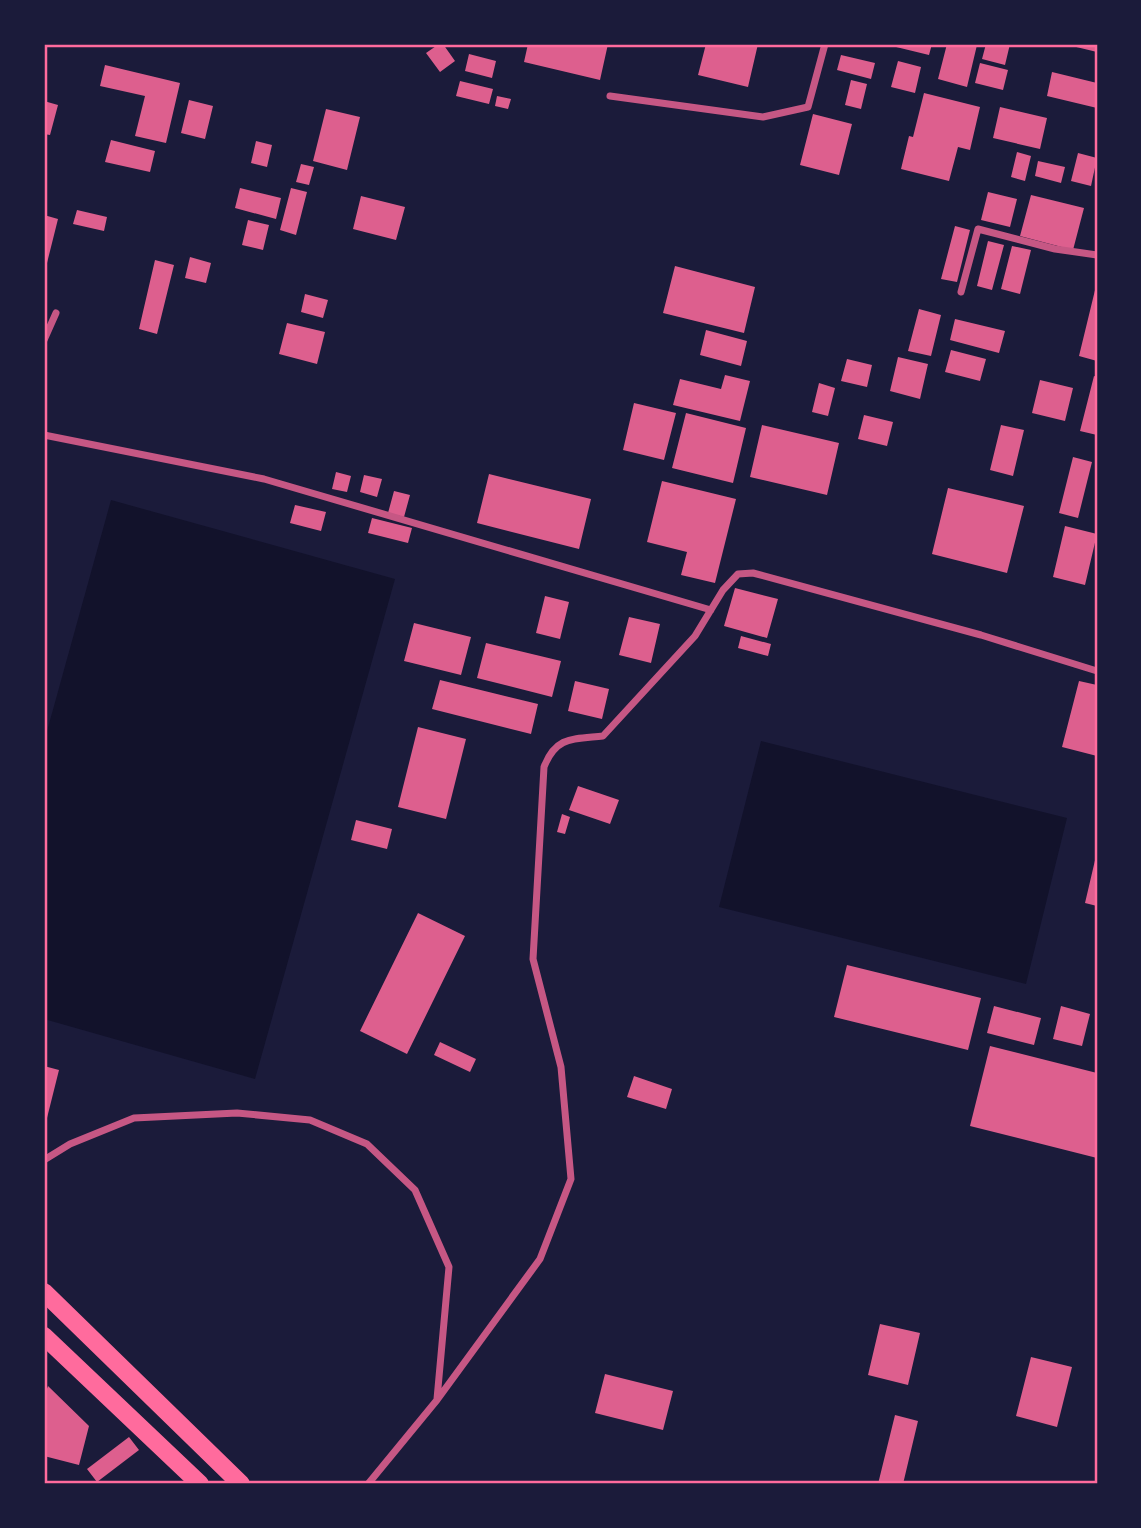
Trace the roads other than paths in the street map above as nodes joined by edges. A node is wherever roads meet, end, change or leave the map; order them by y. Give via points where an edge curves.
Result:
1 (825, 44) edge
2 (610, 96) dead end
3 (1097, 255) edge
4 (961, 292) dead end
5 (56, 313) dead end
6 (44, 340) edge
7 (44, 435) edge
8 (711, 610) junction
9 (1097, 671) edge
10 (44, 1160) edge
11 (44, 1292) edge
12 (44, 1336) edge
13 (437, 1400) junction
14 (200, 1484) edge
15 (241, 1484) edge
16 (368, 1484) edge

1 - 2 street via 808,107 763,117
3 - 4 street via 978,229
5 - 6 street
7 - 8 street via 264,479
8 - 9 street via 738,574 753,573
8 - 13 street via 695,636 603,736 566,740 549,753 544,767 533,959 561,1067 571,1179 540,1259
10 - 13 street via 70,1144 134,1118 237,1114 310,1120 367,1144 415,1190 449,1267
11 - 15 main road
12 - 14 main road
13 - 16 street

